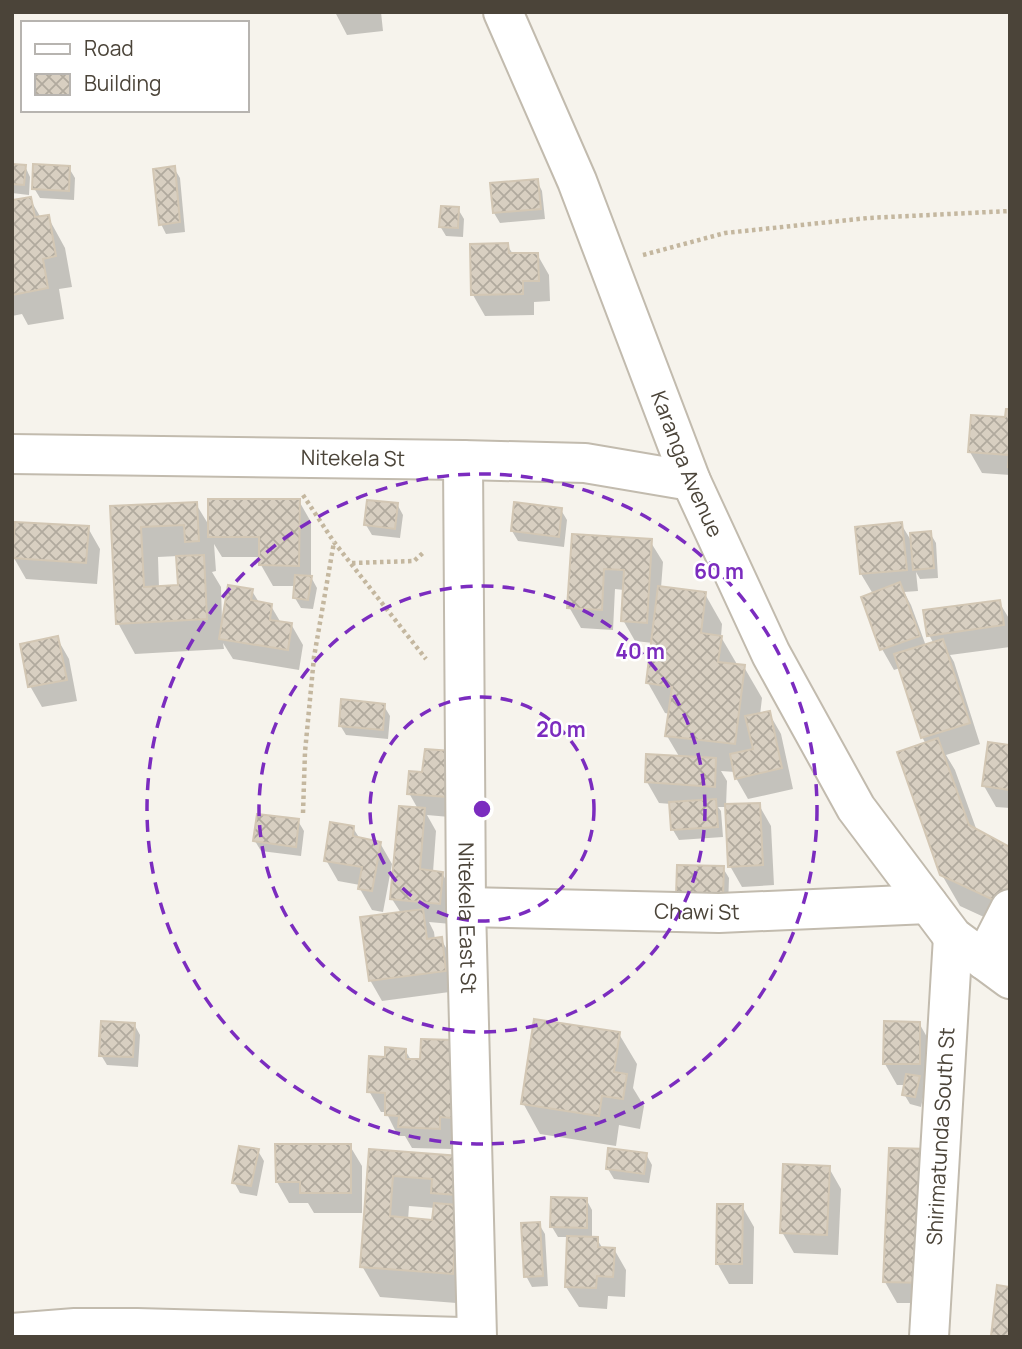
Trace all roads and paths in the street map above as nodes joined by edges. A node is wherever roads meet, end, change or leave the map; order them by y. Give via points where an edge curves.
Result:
1 (503, 12) edge
2 (1010, 212) edge
3 (608, 264) junction
4 (12, 454) edge
5 (277, 457) junction
6 (463, 460) junction
7 (691, 481) junction
8 (464, 522) junction
9 (334, 542) junction
10 (351, 564) junction
11 (465, 708) junction
12 (303, 813) dead end
13 (928, 904) junction
14 (466, 907) junction
15 (1010, 909) edge
16 (953, 937) junction
17 (997, 970) edge
18 (12, 1333) edge
19 (462, 1337) edge
20 (477, 1337) edge
21 (929, 1337) edge

1 - 3 street, Karanga Avenue
2 - 3 path via 868,218 725,233
3 - 7 street, Karanga Avenue
4 - 5 street, Nitekela St
5 - 6 street, Nitekela St
5 - 9 path
6 - 7 street, Nitekela St via 584,463
6 - 8 street, Nitekela East St
7 - 13 street, Karanga Avenue via 771,654 856,808
8 - 10 path via 414,561
8 - 11 street, Nitekela East St
9 - 10 path
9 - 12 path via 314,657
10 - 11 path
11 - 14 street, Nitekela East St
13 - 14 street, Chawi St via 719,914
13 - 16 street, Karanga Avenue
14 - 20 street, Nitekela East St
15 - 17 street
16 - 17 street, Karanga Avenue
16 - 21 street, Shirimatunda South St
18 - 19 street via 137,1328

